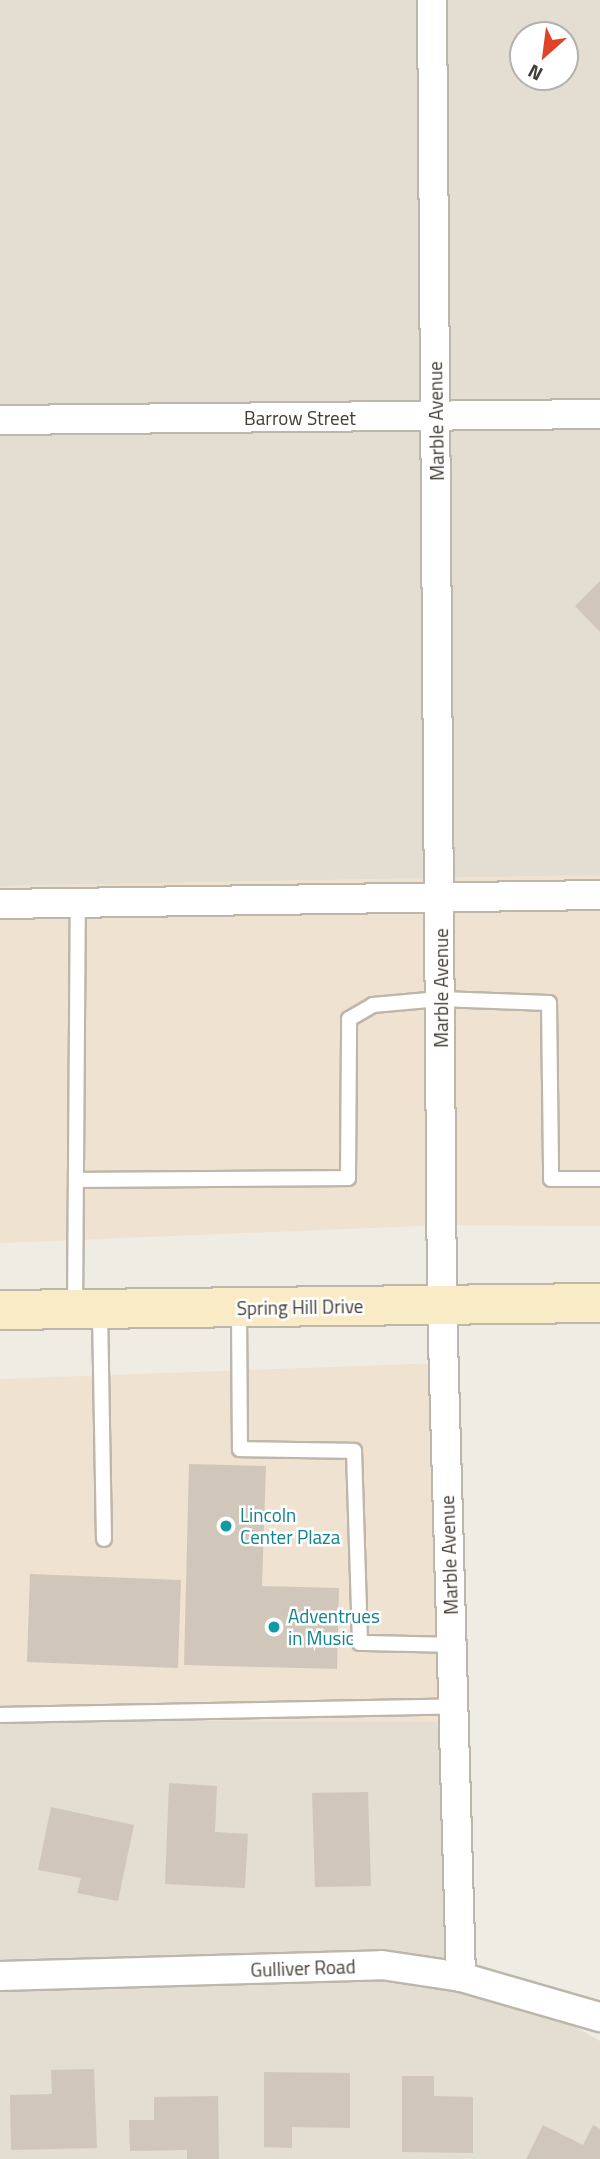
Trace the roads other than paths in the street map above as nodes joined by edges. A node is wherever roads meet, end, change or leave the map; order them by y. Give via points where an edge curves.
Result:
1 (432, 0) edge
2 (600, 415) edge
3 (435, 417) junction
4 (0, 420) edge
5 (600, 895) edge
6 (442, 897) junction
7 (0, 904) edge
8 (78, 904) junction
9 (440, 999) junction
10 (600, 1179) edge
11 (77, 1180) junction
12 (600, 1303) edge
13 (442, 1305) junction
14 (239, 1307) junction
15 (87, 1309) junction
16 (0, 1310) edge
17 (104, 1539) dead end
18 (452, 1645) junction
19 (454, 1706) junction
20 (0, 1715) edge
21 (0, 1976) edge
22 (461, 1976) junction
23 (600, 2017) edge

1 - 3 street, Marble Avenue
2 - 3 street, Barrow Street
3 - 4 street, Barrow Street
3 - 6 street, Marble Avenue
5 - 6 street
6 - 8 street
6 - 9 street, Marble Avenue
7 - 8 street
8 - 11 lane
9 - 10 lane via 550,1003 551,1179
9 - 11 lane via 373,1005 349,1019 348,1178
9 - 13 street, Marble Avenue
11 - 15 lane
12 - 13 main road, Spring Hill Drive
13 - 14 main road, Spring Hill Drive
13 - 18 street, Marble Avenue
14 - 15 main road, Spring Hill Drive
14 - 18 lane via 240,1449 354,1451 360,1643
15 - 16 main road, Spring Hill Drive
15 - 17 lane
18 - 19 street, Marble Avenue
19 - 20 lane
19 - 22 street, Marble Avenue
21 - 22 street, Gulliver Road via 382,1965
22 - 23 street, Gulliver Road

